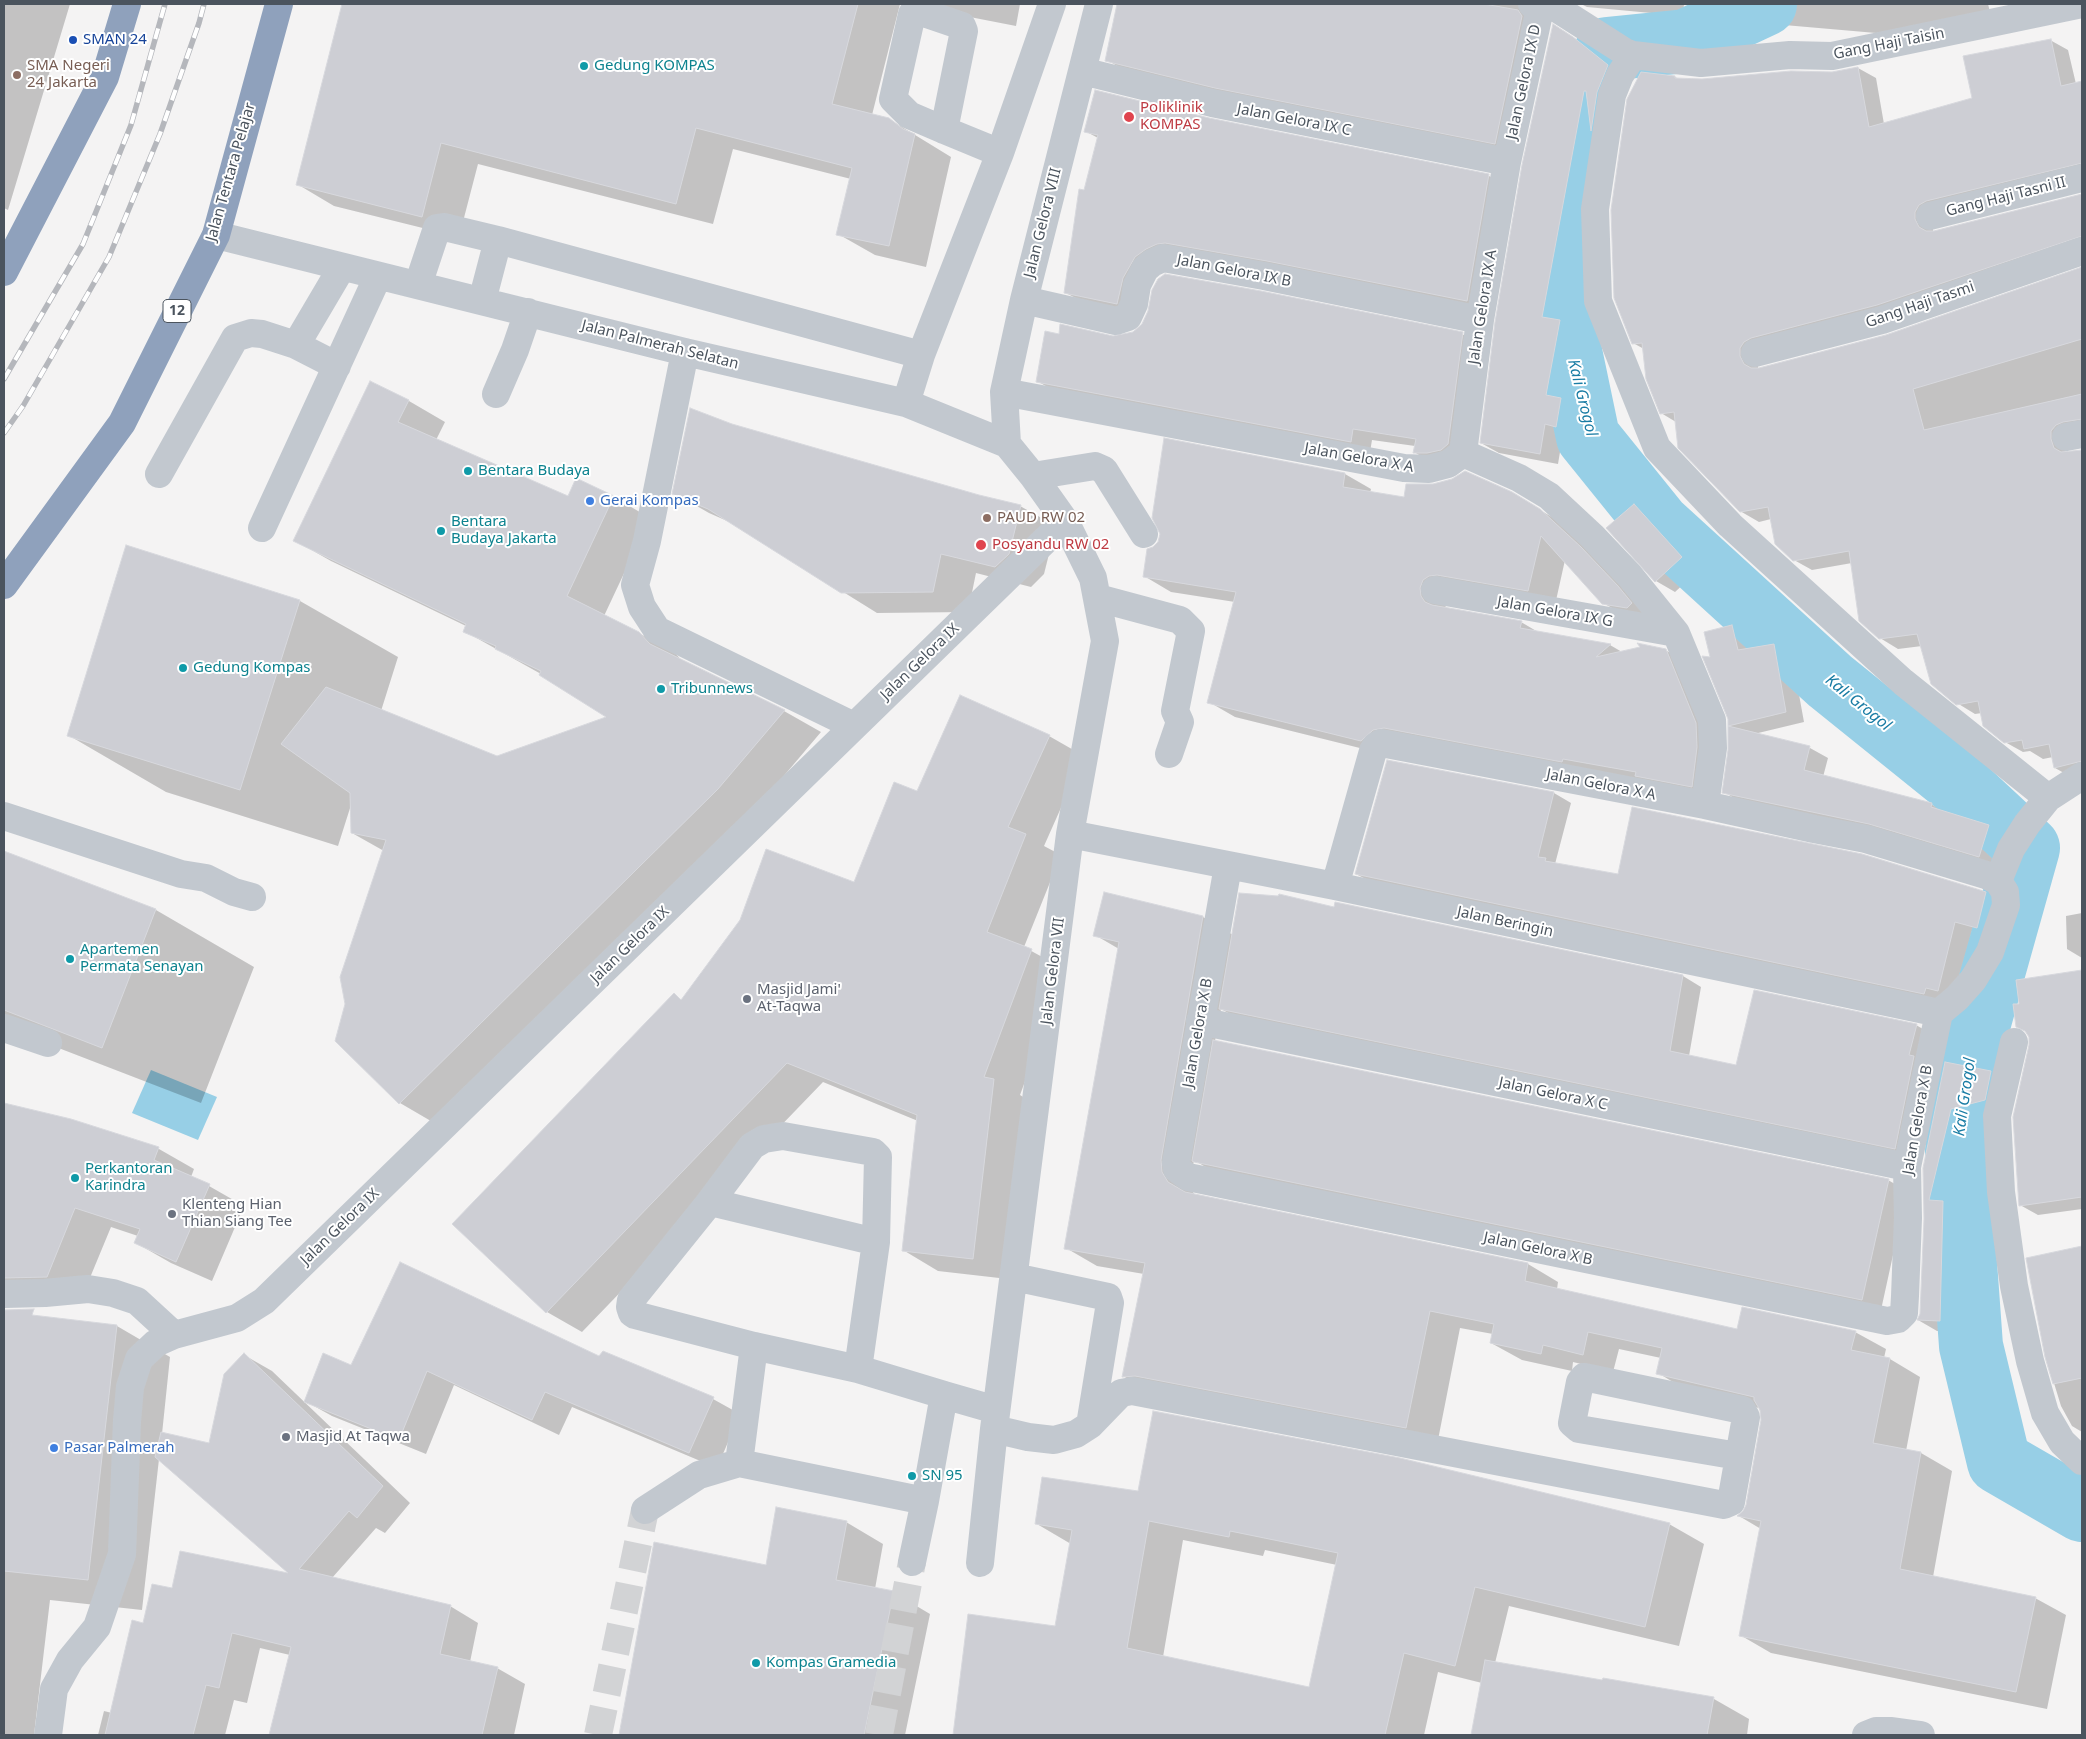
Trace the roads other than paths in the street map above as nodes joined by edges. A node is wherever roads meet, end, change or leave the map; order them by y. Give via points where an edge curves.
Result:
1 (127, 4) edge
2 (279, 4) edge
3 (1052, 4) edge
4 (1099, 4) edge
5 (1534, 4) edge
6 (2082, 4) edge
7 (1620, 48) junction
8 (1082, 70) junction
9 (944, 130) dead end
10 (1000, 153) junction
11 (1507, 162) junction
12 (2082, 178) edge
13 (1930, 216) dead end
14 (216, 235) junction
15 (498, 240) junction
16 (2082, 251) edge
17 (342, 267) junction
18 (4, 272) edge
19 (378, 276) junction
20 (418, 285) junction
21 (482, 300) junction
22 (1024, 300) junction
23 (528, 312) junction
24 (1480, 320) junction
25 (296, 345) junction
26 (685, 352) junction
27 (1755, 352) dead end
28 (921, 355) junction
29 (337, 366) junction
30 (1004, 392) junction
31 (496, 394) dead end
32 (906, 403) junction
33 (1007, 444) junction
34 (1463, 453) junction
35 (158, 474) dead end
36 (1034, 476) junction
37 (1065, 520) junction
38 (262, 528) dead end
39 (1144, 534) dead end
40 (4, 585) edge
41 (1435, 590) dead end
42 (1098, 598) junction
43 (1676, 633) junction
44 (854, 726) junction
45 (1169, 754) dead end
46 (2082, 776) edge
47 (2048, 798) junction
48 (1705, 804) junction
49 (4, 816) edge
50 (1070, 834) junction
51 (1228, 866) junction
52 (1998, 881) junction
53 (1335, 886) junction
54 (252, 897) dead end
55 (1940, 1013) junction
56 (1200, 1021) junction
57 (4, 1028) edge
58 (2014, 1042) dead end
59 (48, 1043) dead end
60 (1907, 1166) junction
61 (710, 1202) junction
62 (876, 1242) junction
63 (1014, 1277) junction
64 (4, 1294) edge
65 (174, 1335) junction
66 (754, 1346) junction
67 (858, 1369) junction
68 (944, 1395) junction
69 (995, 1419) junction
70 (1090, 1425) junction
71 (1738, 1456) junction
72 (2082, 1461) edge
73 (739, 1463) junction
74 (925, 1501) junction
75 (645, 1510) dead end
76 (912, 1562) tunnel mouth
77 (980, 1564) dead end
78 (48, 1735) edge
79 (1866, 1735) edge
80 (1921, 1735) edge

1 - 18 highway via 105,77
2 - 14 highway, Jalan Tentara Pelajar / 12
3 - 10 street
4 - 8 street, Jalan Gelora VIII
5 - 7 street via 1556,8
5 - 11 street, Jalan Gelora IX D via 1538,18
6 - 7 street, Gang Haji Taisin via 1832,56 1790,55 1701,63
7 - 47 street via 1620,75 1612,95 1595,209 1598,301 1657,448 1730,526 1904,682
8 - 11 street, Jalan Gelora IX C via 1212,104
8 - 22 street, Jalan Gelora VIII
9 - 10 street
10 - 28 street
11 - 24 street, Jalan Gelora IX A
12 - 13 street, Gang Haji Tasni II
14 - 17 street, Jalan Palmerah Selatan
14 - 40 highway, Jalan Tentara Pelajar / 12 via 122,423
15 - 20 street via 437,228
15 - 21 street
15 - 28 street
16 - 27 street, Gang Haji Tasmi via 1882,320
17 - 19 street, Jalan Palmerah Selatan
17 - 25 street
19 - 20 street, Jalan Palmerah Selatan
19 - 29 street
20 - 21 street, Jalan Palmerah Selatan
21 - 23 street, Jalan Palmerah Selatan
22 - 24 street, Jalan Gelora IX B via 1116,321 1128,316 1145,269 1163,258
22 - 30 street, Jalan Gelora VIII
23 - 26 street, Jalan Palmerah Selatan
23 - 31 street
24 - 34 street, Jalan Gelora IX A
25 - 29 street
25 - 35 street via 262,334 251,333 235,338
26 - 32 street, Jalan Palmerah Selatan
26 - 44 street via 647,541 635,585 642,607 657,630
28 - 32 street
29 - 38 street
30 - 33 street, Jalan Gelora VIII
30 - 34 street, Jalan Gelora X A via 1404,468 1429,469 1448,464
32 - 33 street, Jalan Palmerah Selatan
33 - 36 street, Jalan Palmerah Selatan
34 - 43 street via 1519,478 1549,496 1630,576
36 - 37 street, Jalan Palmerah Selatan
36 - 39 street via 1095,466 1104,470
37 - 42 street, Jalan Gelora VII via 1093,578
37 - 44 street, Jalan Gelora IX
41 - 43 street, Jalan Gelora IX G
42 - 45 street via 1180,620 1191,631 1175,711 1180,722
42 - 50 street, Jalan Gelora VII via 1105,641
43 - 48 street via 1712,720 1713,748
44 - 65 street, Jalan Gelora IX via 264,1301 237,1318
46 - 47 street
47 - 52 street via 2011,849
48 - 52 street, Jalan Gelora X A via 1866,839
48 - 53 street, Jalan Gelora X A via 1381,743 1373,750
49 - 54 street via 181,874 206,878
50 - 51 street, Jalan Beringin
50 - 63 street, Jalan Gelora VII
51 - 53 street, Jalan Beringin
51 - 56 street, Jalan Gelora X B
52 - 55 street via 2006,892 2006,905 1990,952 1973,980
53 - 55 street, Jalan Beringin
55 - 60 street, Jalan Gelora X B
56 - 60 street, Jalan Gelora X C
56 - 60 street, Jalan Gelora X B via 1176,1163 1177,1169 1188,1177 1886,1321 1898,1319 1904,1313
57 - 59 street
58 - 72 street via 1997,1116 2001,1192 2014,1286 2045,1413 2062,1442
61 - 62 street
61 - 62 street via 752,1146 764,1139 783,1136 873,1152 879,1163
61 - 66 street via 632,1300 630,1307 635,1315
62 - 67 street
63 - 69 street, Jalan Gelora VII
63 - 70 street via 1108,1297 1110,1303
64 - 65 street via 88,1289 113,1293 137,1301
65 - 78 street, Jalan Gelora IX via 156,1343 139,1359 130,1387 122,1554 97,1627 70,1660 54,1688
66 - 67 street
66 - 73 street
67 - 68 street
68 - 69 street
68 - 74 street
69 - 70 street via 1028,1437 1054,1440 1076,1434
69 - 77 street, Jalan Gelora VII
70 - 71 street via 1122,1393 1132,1391 1724,1505 1731,1502
71 - 71 street via 1579,1428 1572,1423 1580,1382 1590,1378 1742,1410 1746,1417
73 - 74 street
73 - 75 street via 699,1475
74 - 76 street
79 - 80 street via 1876,1731

